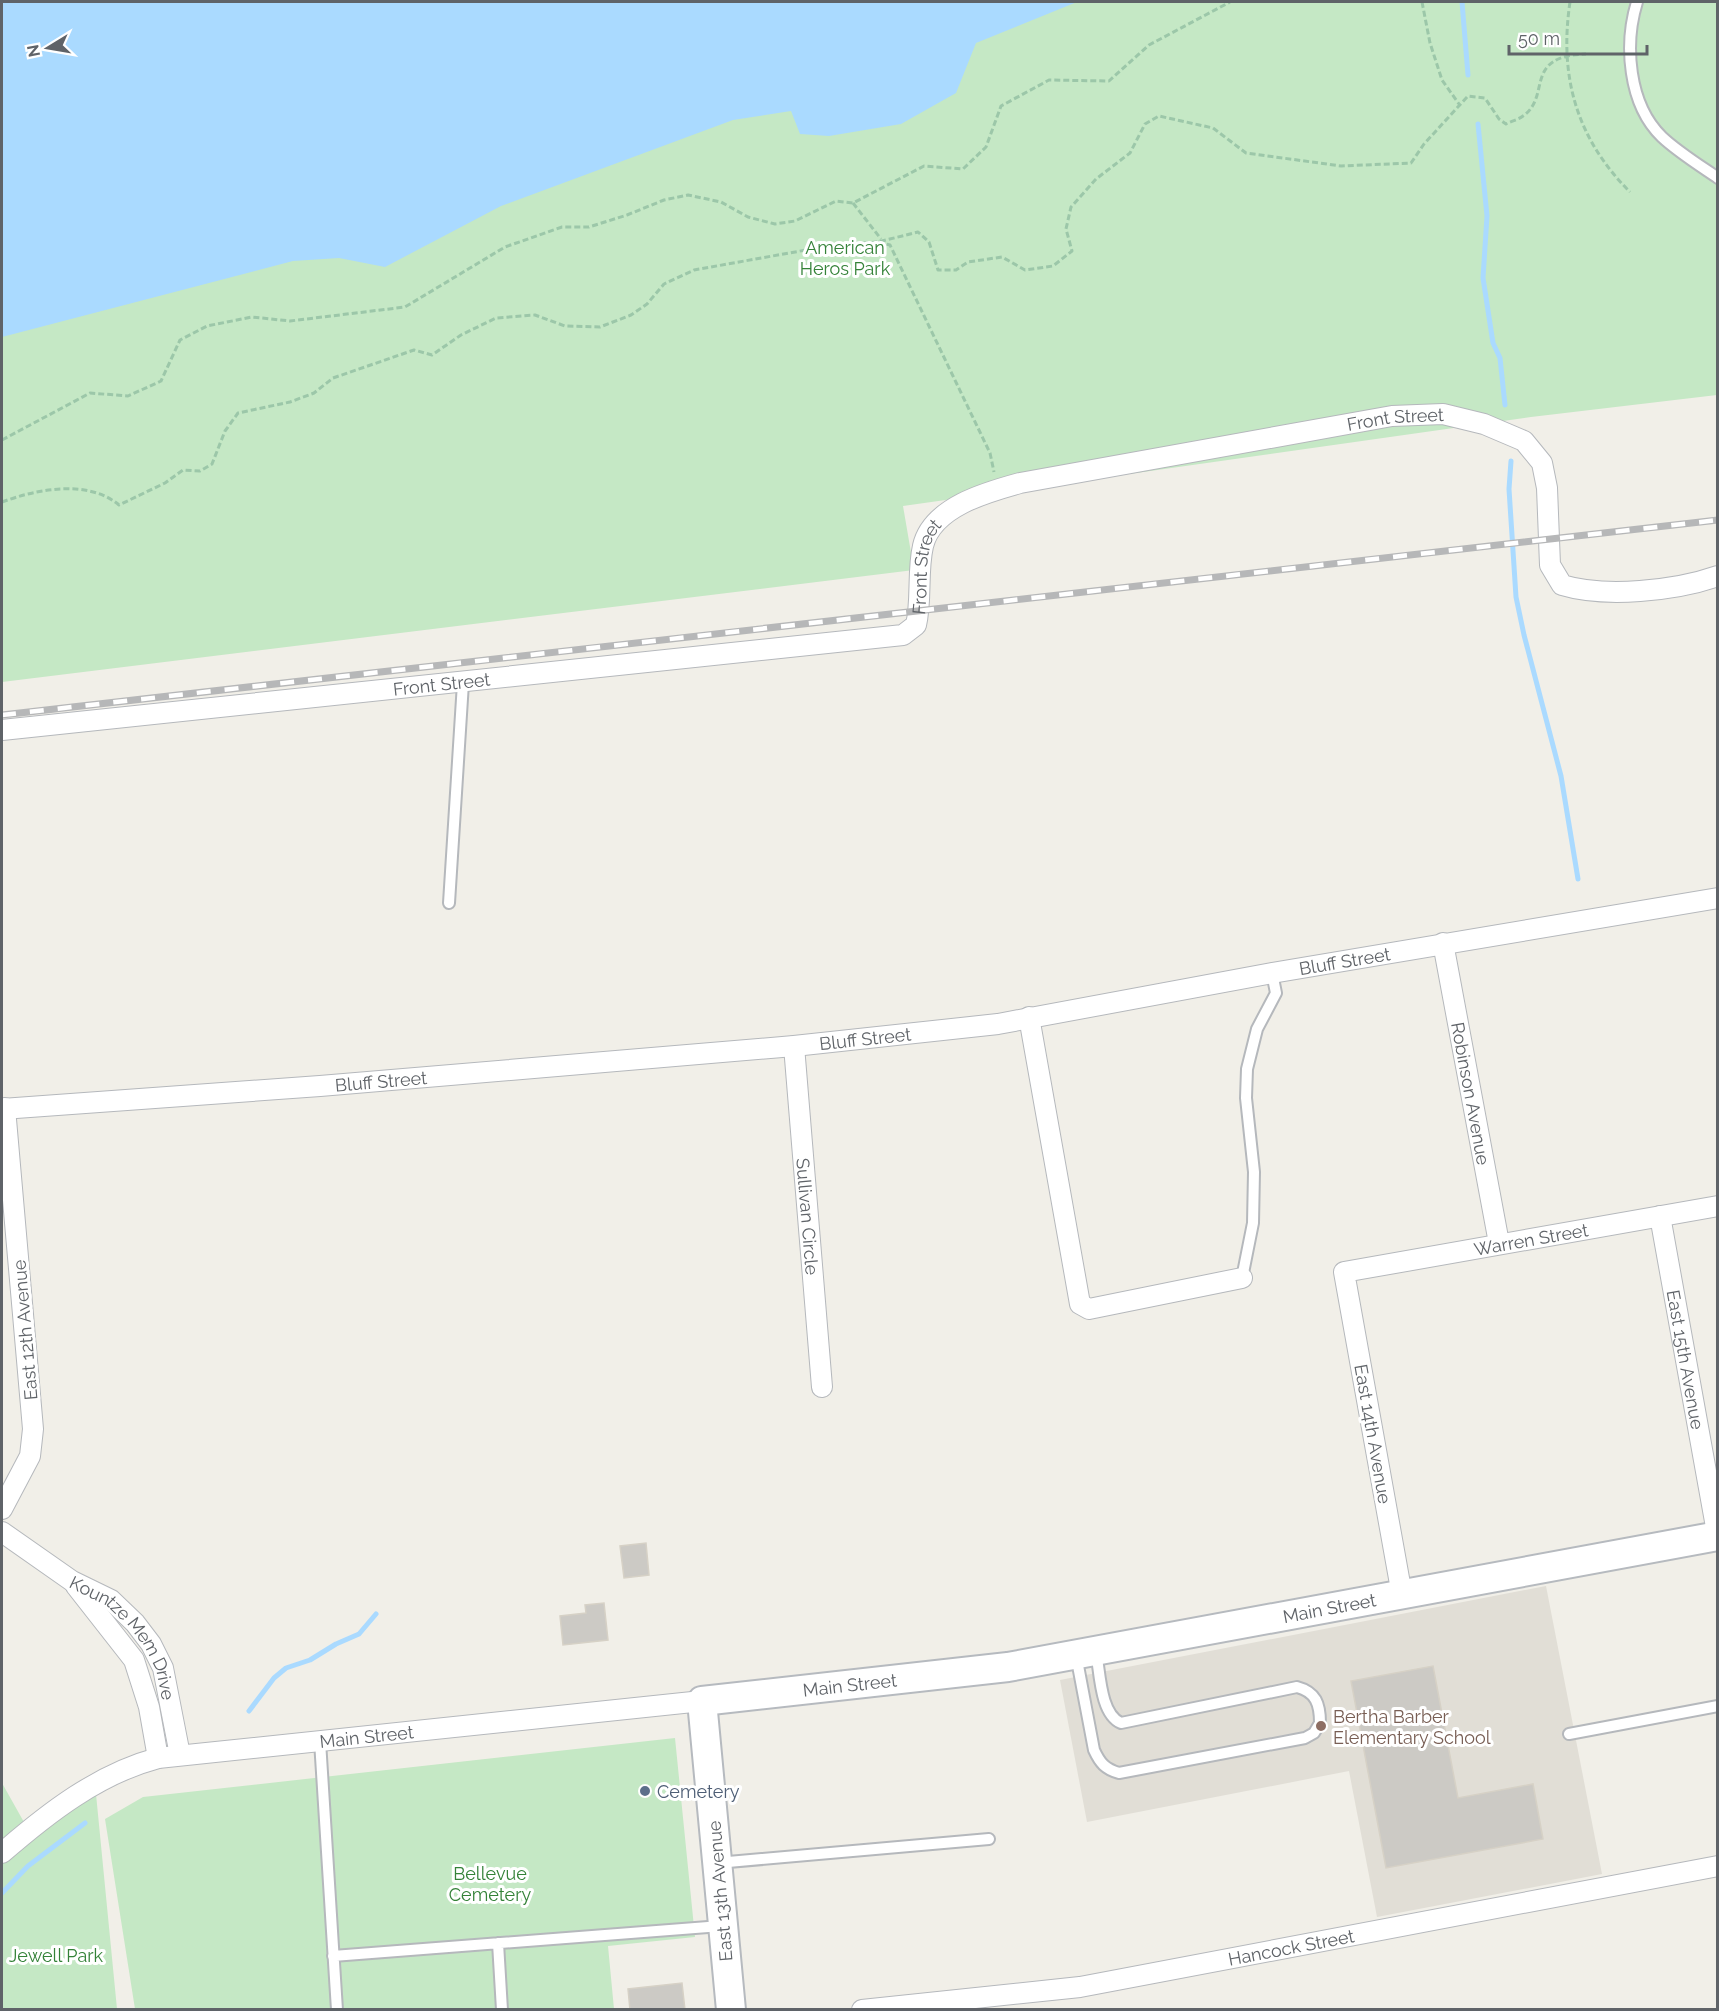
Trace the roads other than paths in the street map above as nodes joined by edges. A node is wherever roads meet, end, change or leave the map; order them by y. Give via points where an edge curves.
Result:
1 (1637, 2) edge
2 (1718, 178) edge
3 (1708, 579) edge
4 (1718, 589) edge
5 (463, 683) junction
6 (2, 730) edge
7 (1718, 898) edge
8 (449, 903) dead end
9 (1443, 943) junction
10 (1272, 973) junction
11 (1029, 1017) junction
12 (794, 1046) junction
13 (3, 1109) edge
14 (1718, 1206) edge
15 (1660, 1216) junction
16 (1499, 1243) junction
17 (1344, 1272) joint
18 (1242, 1278) joint
19 (822, 1387) dead end
20 (2, 1509) edge
21 (2, 1532) edge
22 (1717, 1537) edge
23 (72, 1581) junction
24 (1402, 1595) junction
25 (1086, 1653) junction
26 (702, 1701) junction
27 (1718, 1706) edge
28 (1569, 1734) dead end
29 (320, 1741) junction
30 (180, 1755) junction
31 (158, 1758) junction
32 (989, 1839) dead end
33 (2, 1853) edge
34 (717, 1863) junction
35 (1718, 1866) edge
36 (723, 1926) junction
37 (498, 1943) junction
38 (333, 1956) junction
39 (338, 2010) edge
40 (502, 2010) edge
41 (731, 2010) edge
42 (862, 2010) edge

1 - 2 lane via 1630,54 1644,113 1661,136
3 - 4 street
3 - 5 street, Front Street via 1627,591 1581,590 1562,585 1550,565 1547,488 1542,463 1524,441 1484,424 1443,414 1392,416 980,494 955,507 933,527 922,546 916,625 903,635
5 - 6 street, Front Street
5 - 8 lane
7 - 9 street, Bluff Street
9 - 10 street, Bluff Street
9 - 16 street, Robinson Avenue
10 - 11 street, Bluff Street
10 - 18 lane via 1276,993 1257,1029 1247,1069 1253,1222
11 - 12 street, Bluff Street via 998,1024
11 - 18 street via 1080,1304 1089,1310
12 - 13 street, Bluff Street
12 - 19 street, Sullivan Circle
13 - 20 street, East 12th Avenue via 33,1430 30,1456
14 - 15 street, Warren Street
15 - 16 street, Warren Street
15 - 22 street, East 15th Avenue
16 - 17 street, Warren Street
17 - 24 street, East 14th Avenue
21 - 23 street
22 - 24 street, Main Street
23 - 30 street, Kountze Mem Drive via 111,1600 151,1644 163,1668
23 - 31 street, Kountze Mem Drive via 134,1660 149,1707
24 - 25 street, Main Street
25 - 25 lane via 1094,1750 1108,1770 1119,1773 1305,1738 1320,1723 1316,1698 1309,1690 1297,1687 1121,1722 1114,1720
25 - 26 street, Main Street via 958,1674
26 - 29 street, Main Street
26 - 34 street, East 13th Avenue
27 - 28 lane
29 - 30 street, Main Street
29 - 38 lane
30 - 31 street, Main Street
31 - 33 street, Main Street via 89,1788
32 - 34 lane
34 - 36 street, East 13th Avenue
35 - 42 street, Hancock Street via 1080,1987
36 - 37 lane
36 - 41 street, East 13th Avenue
37 - 38 lane
37 - 40 lane
38 - 39 lane

